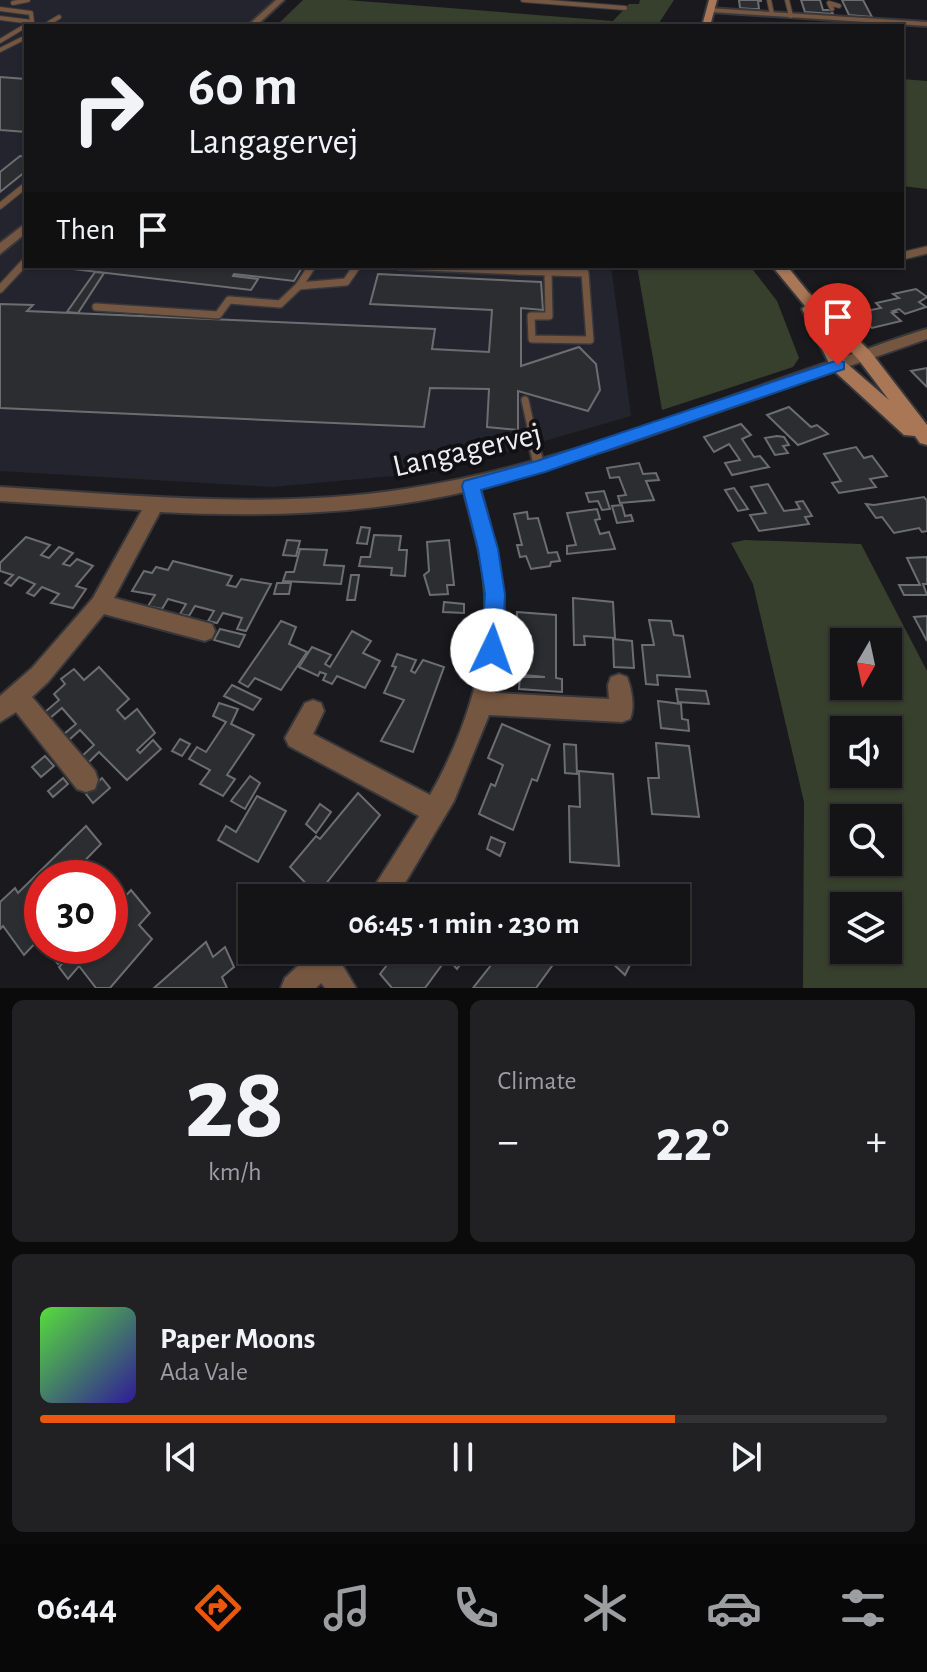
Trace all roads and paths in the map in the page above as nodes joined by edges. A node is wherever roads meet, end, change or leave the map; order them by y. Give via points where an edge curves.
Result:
1 (28, 0) edge
2 (280, 0) edge
3 (523, 0) edge
4 (769, 0) edge
5 (787, 0) edge
6 (13, 3) dead end
7 (712, 5) edge
8 (839, 6) dead end
9 (625, 8) dead end
10 (0, 9) edge
11 (772, 14) junction
12 (791, 16) junction
13 (59, 17) dead end
14 (0, 18) edge
15 (834, 18) edge
16 (32, 22) junction
17 (815, 22) edge
18 (29, 24) edge
19 (47, 24) edge
20 (253, 24) edge
21 (927, 24) edge
22 (24, 27) edge
23 (24, 38) edge
24 (0, 41) edge
25 (0, 50) edge
26 (24, 187) edge
27 (0, 206) edge
28 (24, 229) edge
29 (0, 250) edge
30 (927, 250) edge
31 (904, 256) edge
32 (24, 263) edge
33 (311, 268) edge
34 (356, 268) edge
35 (518, 268) edge
36 (781, 268) edge
37 (548, 272) junction
38 (299, 286) junction
39 (0, 289) edge
40 (803, 295) junction
41 (96, 307) dead end
42 (927, 334) edge
43 (864, 355) junction
44 (838, 365) junction
45 (525, 400) dead end
46 (927, 438) edge
47 (927, 445) edge
48 (539, 467) junction
49 (471, 486) junction
50 (0, 494) edge
51 (156, 502) junction
52 (100, 604) junction
53 (205, 631) dead end
54 (619, 685) dead end
55 (481, 703) junction
56 (8, 704) edge
57 (313, 711) dead end
58 (86, 780) dead end
59 (435, 811) junction
60 (390, 884) edge
61 (321, 964) edge
62 (333, 964) edge
63 (295, 988) edge
64 (342, 988) edge

1 - 6 lane
2 - 20 street
3 - 9 lane
4 - 11 lane
5 - 12 lane
7 - 11 street
8 - 15 lane via 829,3
10 - 16 lane via 31,13
11 - 12 street
12 - 17 street
13 - 19 lane
14 - 16 lane
15 - 17 street
15 - 21 street
16 - 18 lane
22 - 24 lane
23 - 25 lane
26 - 27 lane
28 - 29 street
30 - 31 lane
32 - 39 lane
33 - 38 lane
34 - 38 lane via 346,282
35 - 37 lane
36 - 40 street
37 - 37 lane via 585,273 590,340 532,339 531,316 549,316
38 - 41 lane via 280,304 229,300 218,315
40 - 43 street
40 - 44 street
42 - 43 street, Langagervej
43 - 44 street, Langagervej
43 - 46 street
44 - 47 street
44 - 48 street, Langagervej
45 - 48 lane
48 - 49 street, Langagervej
49 - 51 street, Langagervej via 310,506
49 - 55 street via 495,594 492,650
50 - 51 street, Langagervej
51 - 52 street
52 - 53 street
52 - 56 street via 72,641
54 - 55 street via 622,711
55 - 59 street
56 - 58 street
57 - 59 street via 297,738
59 - 60 street
61 - 63 street
62 - 64 street

